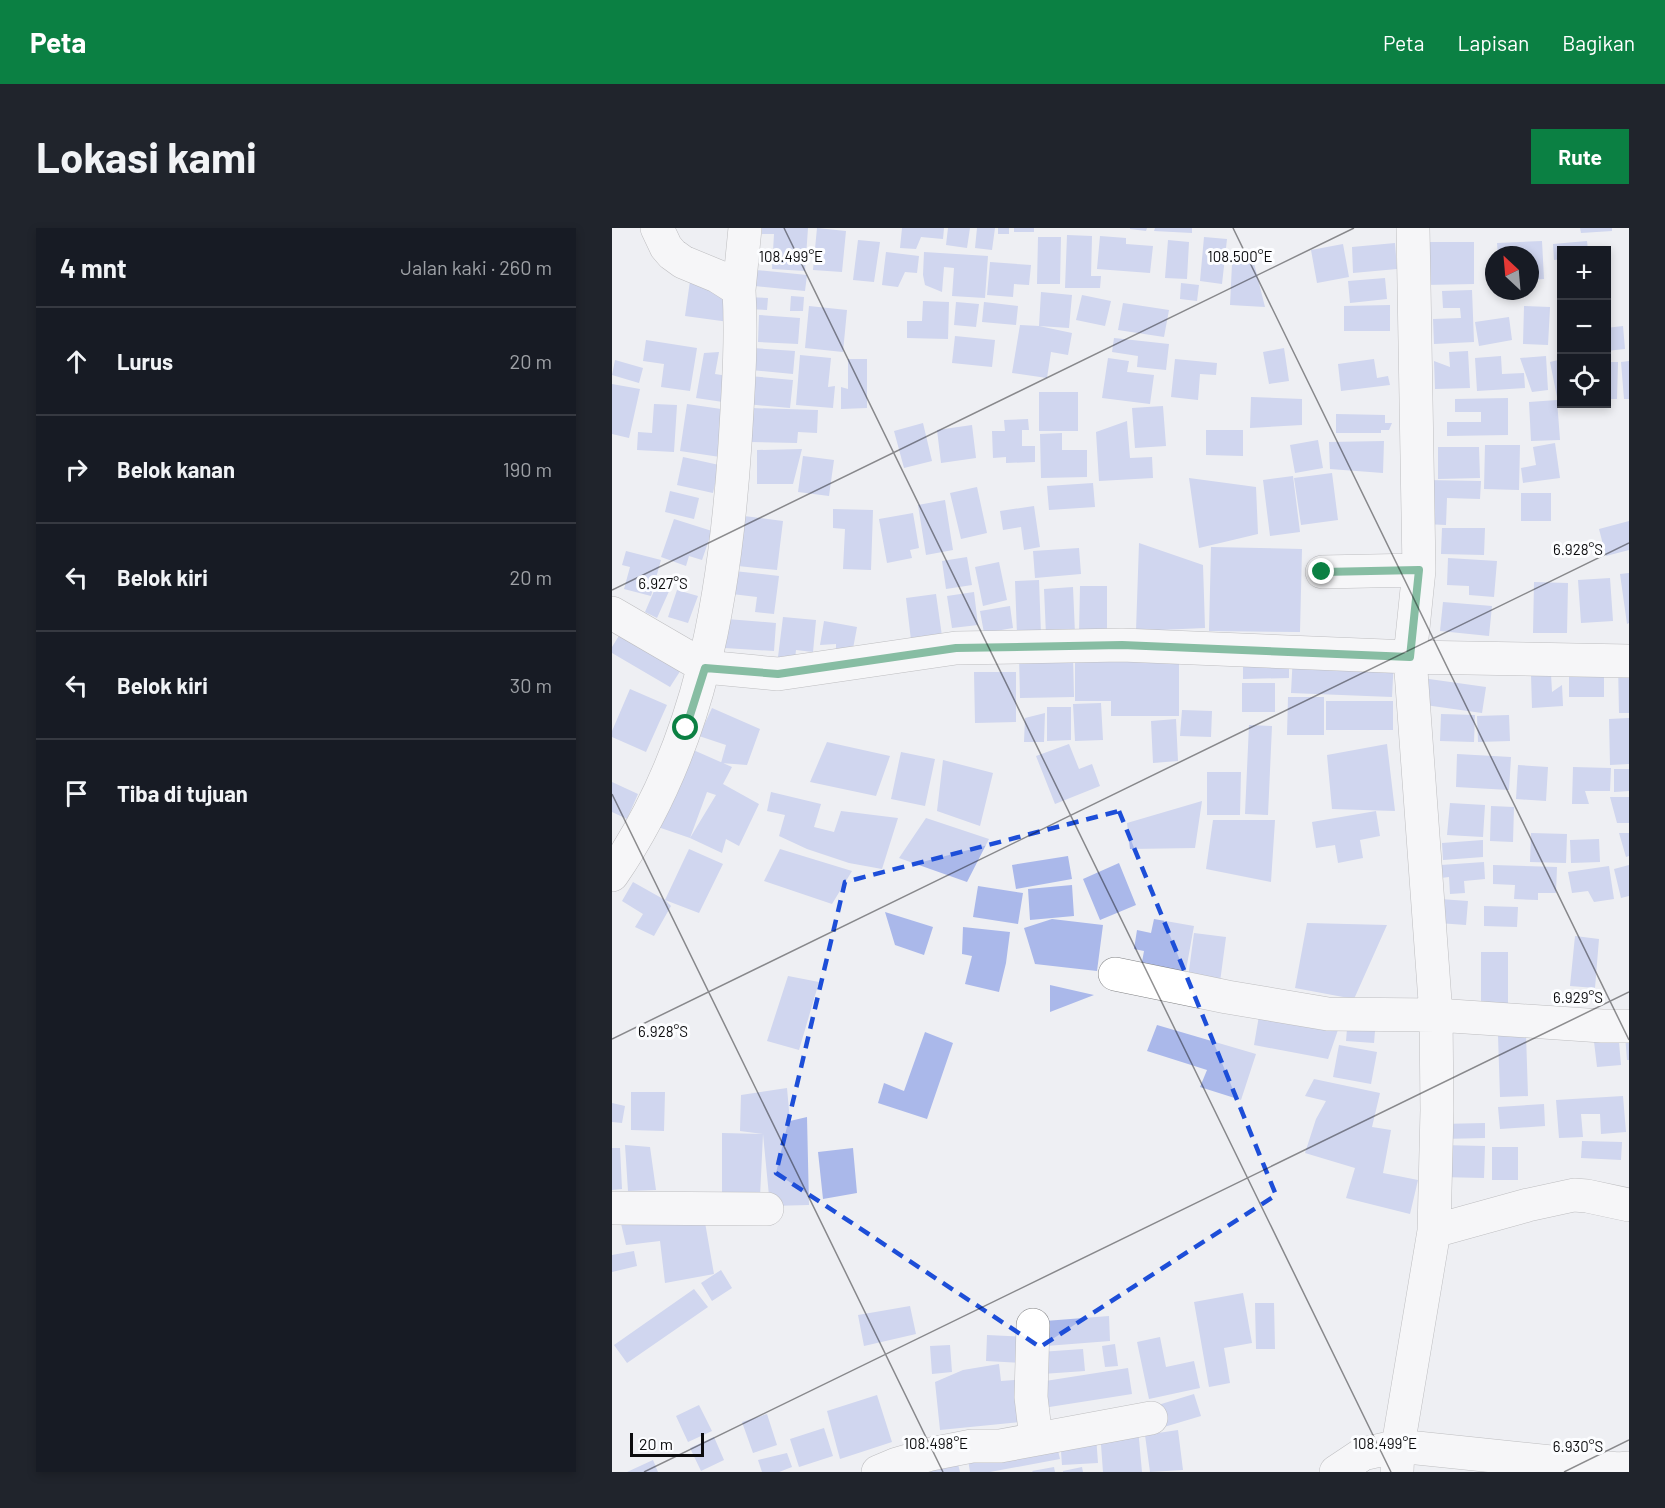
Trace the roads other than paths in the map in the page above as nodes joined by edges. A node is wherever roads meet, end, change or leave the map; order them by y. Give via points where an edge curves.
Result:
1 (657, 228) edge
2 (745, 228) edge
3 (1413, 228) edge
4 (739, 290) junction
5 (1419, 570) junction
6 (1322, 572) dead end
7 (612, 613) edge
8 (1410, 657) junction
9 (1629, 661) edge
10 (705, 668) junction
11 (612, 875) edge
12 (1115, 974) dead end
13 (1436, 1015) junction
14 (1629, 1026) edge
15 (1629, 1205) edge
16 (612, 1208) edge
17 (766, 1209) dead end
18 (1434, 1231) junction
19 (1033, 1325) dead end
20 (1151, 1418) dead end
21 (1036, 1439) junction
22 (1397, 1459) edge
23 (1629, 1468) edge
24 (878, 1472) edge
25 (1336, 1472) edge

1 - 4 street via 672,254
2 - 4 street
3 - 5 street
4 - 10 street via 740,370 731,508
5 - 6 street
5 - 8 street
7 - 10 street
8 - 9 street
8 - 10 street via 1122,645 956,648 778,674
8 - 13 street
10 - 11 street via 686,728 655,802
12 - 13 street via 1328,1014
13 - 14 street
13 - 18 street
15 - 18 street via 1574,1195
16 - 17 street
18 - 22 street
19 - 21 street via 1031,1397
20 - 21 street
21 - 24 street via 931,1454
22 - 23 street
22 - 25 street via 1362,1454

